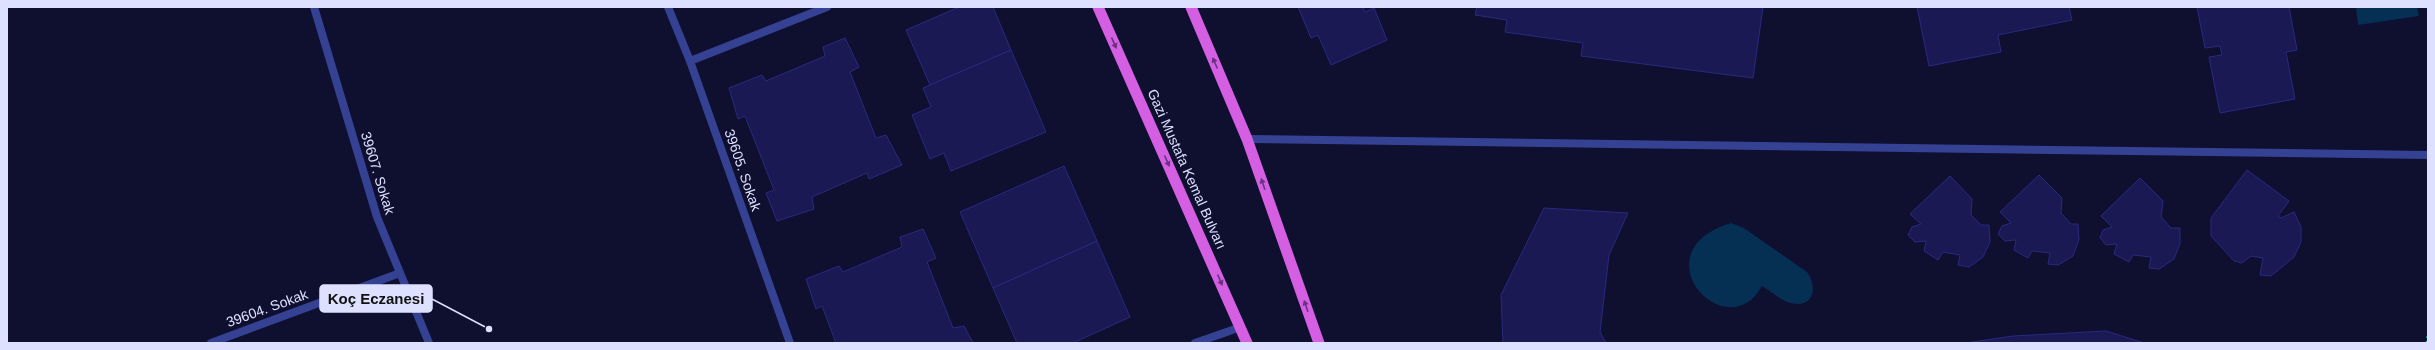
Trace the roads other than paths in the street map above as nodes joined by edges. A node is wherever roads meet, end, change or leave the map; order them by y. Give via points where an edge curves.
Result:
1 (314, 7) edge
2 (668, 7) edge
3 (827, 7) edge
4 (1098, 7) edge
5 (1191, 7) edge
6 (690, 61) junction
7 (1247, 139) junction
8 (2428, 154) edge
9 (400, 273) junction
10 (1241, 326) junction
11 (211, 343) edge
12 (429, 343) edge
13 (790, 343) edge
14 (1195, 343) edge
15 (1247, 343) edge
16 (1319, 343) edge

1 - 9 street, 39607. Sokak via 377,217
2 - 6 street, 39605. Sokak
3 - 6 street
4 -> 10 highway, Gazi Mustafa Kemal Bulvarı
7 -> 5 highway
6 - 13 street, 39605. Sokak
7 - 8 street
16 -> 7 highway
9 - 11 street, 39604. Sokak
9 - 12 street, 39607. Sokak
10 - 14 street
10 - 15 highway, Gazi Mustafa Kemal Bulvarı

